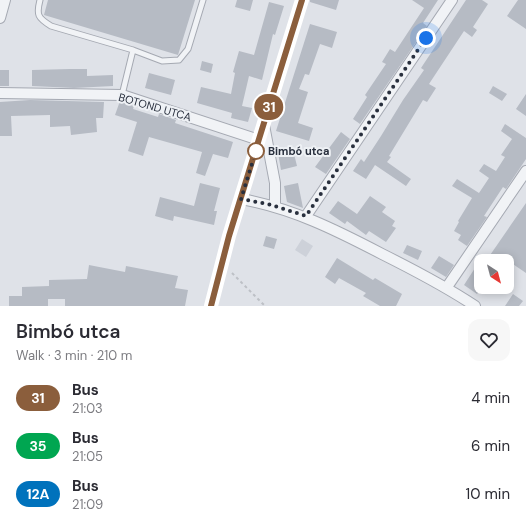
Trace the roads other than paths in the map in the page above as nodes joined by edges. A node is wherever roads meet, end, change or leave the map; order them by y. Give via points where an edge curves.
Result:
1 (5, 0) edge
2 (40, 0) edge
3 (203, 0) edge
4 (302, 0) edge
5 (452, 0) edge
6 (0, 18) edge
7 (133, 50) junction
8 (0, 93) edge
9 (122, 95) junction
10 (264, 124) junction
11 (259, 140) junction
12 (526, 171) edge
13 (241, 199) junction
14 (275, 206) junction
15 (306, 216) junction
16 (447, 287) junction
17 (211, 306) edge
18 (475, 306) edge

1 - 6 street
2 - 7 lane via 37,10 41,20 51,26
3 - 7 lane via 188,49 179,60 162,61
4 - 10 main road
5 - 15 street
7 - 9 lane
8 - 9 street, BOTOND UTCA
9 - 11 street, BOTOND UTCA
10 - 11 main road
10 - 14 street via 275,184
11 - 13 main road
12 - 16 street
13 - 14 street
13 - 17 main road
14 - 15 street
15 - 16 street
16 - 18 street

